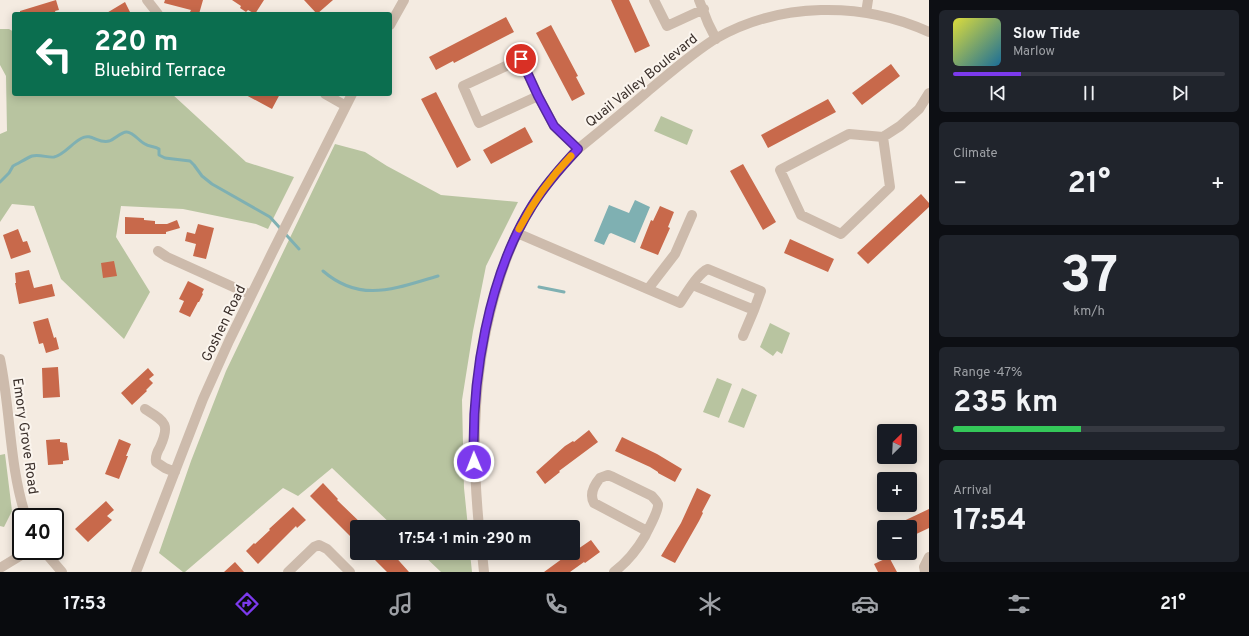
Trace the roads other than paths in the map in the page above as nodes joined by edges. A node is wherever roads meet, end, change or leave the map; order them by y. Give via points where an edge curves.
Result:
1 (147, 0) edge
2 (404, 0) edge
3 (654, 0) edge
4 (868, 0) edge
5 (701, 5) edge
6 (156, 12) edge
7 (866, 13) junction
8 (392, 21) edge
9 (929, 32) edge
10 (716, 39) junction
11 (929, 93) edge
12 (328, 96) edge
13 (351, 96) edge
14 (538, 96) junction
15 (346, 106) junction
16 (883, 137) junction
17 (578, 149) junction
18 (692, 215) dead end
19 (518, 233) junction
20 (158, 250) dead end
21 (693, 285) junction
22 (648, 289) junction
23 (252, 295) junction
24 (754, 310) junction
25 (742, 336) dead end
26 (0, 359) edge
27 (145, 409) dead end
28 (174, 472) junction
29 (23, 508) edge
30 (479, 520) edge
31 (647, 531) junction
32 (929, 557) edge
33 (13, 560) edge
34 (52, 560) edge
35 (483, 560) edge
36 (0, 568) edge
37 (62, 572) edge
38 (136, 572) edge
39 (288, 572) edge
40 (350, 572) edge
41 (484, 572) edge
42 (614, 572) edge
43 (925, 572) edge

1 - 6 street
2 - 8 street
3 - 5 street via 667,26
4 - 7 street
5 - 10 street
7 - 9 street, Quail Valley Boulevard via 901,21
7 - 10 street, Quail Valley Boulevard via 829,10 788,14 753,23
10 - 17 street, Quail Valley Boulevard
11 - 16 street via 919,109
12 - 15 street
13 - 15 street, Goshen Road
14 - 14 street via 521,59 463,86 480,123
14 - 17 street via 554,126
15 - 23 street, Goshen Road
16 - 16 street via 890,187 841,234 801,215 780,170 849,134
17 - 19 street, Quail Valley Boulevard via 538,196
18 - 22 street via 673,258
19 - 22 street
19 - 30 street, Quail Valley Boulevard via 492,303 478,371 474,451
20 - 23 street via 167,257
21 - 22 street via 680,303
21 - 24 street
21 - 24 street via 705,270 712,270 761,291
23 - 28 street, Goshen Road via 215,371
24 - 25 street
26 - 29 street, Emory Grove Road via 14,470
27 - 28 street via 165,424 163,440 155,456 156,462
28 - 38 street, Goshen Road
31 - 31 street via 658,508 656,500 610,476 600,478 592,493 594,503
31 - 42 street via 633,555
32 - 43 street via 924,567
33 - 36 street
34 - 37 street
35 - 41 street
39 - 40 street via 319,545 327,549

